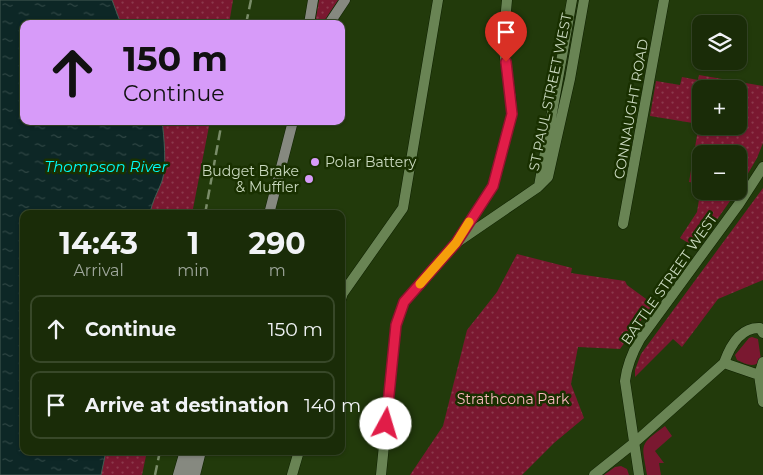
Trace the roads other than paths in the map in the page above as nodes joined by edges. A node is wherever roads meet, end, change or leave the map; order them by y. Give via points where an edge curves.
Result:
1 (314, 0) edge
2 (345, 0) edge
3 (438, 0) edge
4 (507, 0) edge
5 (572, 0) edge
6 (584, 0) edge
7 (664, 0) edge
8 (310, 20) edge
9 (332, 20) edge
10 (292, 125) edge
11 (763, 168) edge
12 (538, 188) junction
13 (270, 210) edge
14 (623, 224) dead end
15 (456, 243) junction
16 (345, 290) edge
17 (762, 330) edge
18 (763, 362) edge
19 (724, 363) junction
20 (759, 375) junction
21 (763, 402) edge
22 (634, 443) junction
23 (184, 455) edge
24 (193, 455) edge
25 (200, 455) edge
26 (297, 455) edge
27 (178, 475) edge
28 (186, 475) edge
29 (195, 475) edge
30 (292, 475) edge
31 (381, 475) edge
32 (594, 475) edge
33 (639, 475) edge

1 - 8 main road
2 - 9 main road
3 - 16 street via 403,208
4 - 15 street via 503,43 512,114 493,186
5 - 12 street, ST PAUL STREET WEST
6 - 12 street, ST PAUL STREET WEST via 548,176
7 - 14 street, CONNAUGHT ROAD
10 - 13 main road
11 - 22 street, BATTLE STREET WEST via 631,354 625,381
12 - 15 street, ST PAUL STREET WEST
15 - 31 street, ST PAUL STREET WEST via 404,302 396,325
17 - 19 street via 752,328 741,333
18 - 20 street
19 - 20 street
19 - 22 street
20 - 21 street
22 - 32 street
22 - 33 street, BATTLE STREET WEST
23 - 27 main road
24 - 28 main road
25 - 29 main road
26 - 30 street

